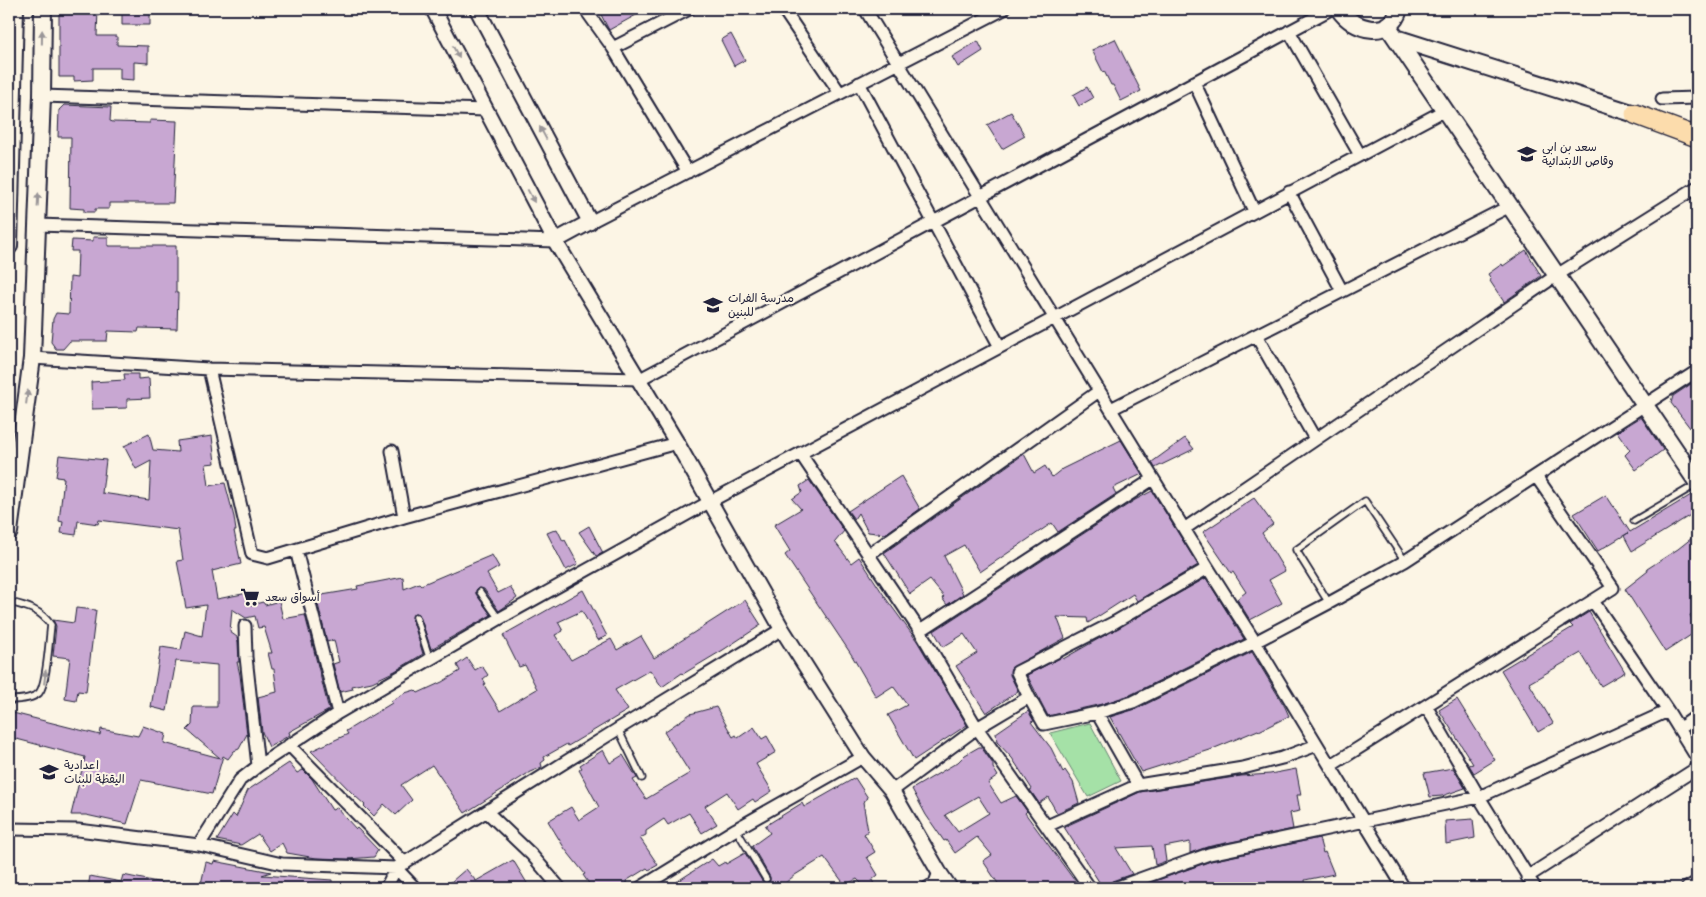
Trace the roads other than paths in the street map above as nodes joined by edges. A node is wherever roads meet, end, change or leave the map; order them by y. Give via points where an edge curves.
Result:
1 (15, 9) edge
2 (43, 9) edge
3 (433, 9) edge
4 (477, 9) edge
5 (585, 9) edge
6 (689, 9) edge
7 (783, 9) edge
8 (866, 9) edge
9 (1004, 9) edge
10 (1331, 9) edge
11 (1339, 9) edge
12 (1399, 9) edge
13 (1289, 31) junction
14 (1392, 32) junction
15 (613, 48) junction
16 (899, 63) junction
17 (1194, 82) junction
18 (859, 83) junction
19 (840, 93) junction
20 (42, 96) junction
21 (1697, 98) edge
22 (1662, 99) dead end
23 (486, 110) junction
24 (1445, 110) junction
25 (1635, 114) junction
26 (1697, 125) edge
27 (1697, 137) edge
28 (1360, 155) junction
29 (688, 172) junction
30 (1697, 187) edge
31 (1290, 192) junction
32 (981, 197) junction
33 (1510, 206) junction
34 (1254, 212) junction
35 (590, 222) junction
36 (933, 222) junction
37 (36, 225) junction
38 (555, 241) junction
39 (9, 246) edge
40 (1557, 275) junction
41 (1342, 291) junction
42 (1055, 318) junction
43 (1256, 335) junction
44 (1000, 347) junction
45 (32, 358) junction
46 (208, 369) junction
47 (1697, 371) edge
48 (640, 379) junction
49 (1099, 391) junction
50 (1645, 405) junction
51 (1111, 409) junction
52 (1315, 439) junction
53 (677, 442) junction
54 (392, 451) dead end
55 (800, 453) junction
56 (1536, 476) junction
57 (1153, 478) junction
58 (1697, 483) edge
59 (711, 501) junction
60 (11, 509) edge
61 (404, 517) junction
62 (1634, 521) dead end
63 (1184, 528) junction
64 (9, 532) edge
65 (296, 550) junction
66 (868, 555) junction
67 (1405, 560) junction
68 (1208, 568) junction
69 (480, 592) dead end
70 (1593, 601) junction
71 (9, 602) edge
72 (1329, 603) junction
73 (416, 617) dead end
74 (499, 619) junction
75 (245, 626) dead end
76 (782, 629) junction
77 (920, 631) junction
78 (1255, 642) junction
79 (430, 660) junction
80 (1029, 697) junction
81 (9, 700) edge
82 (1426, 706) junction
83 (1668, 711) junction
84 (338, 713) junction
85 (1097, 713) junction
86 (1697, 716) edge
87 (977, 728) junction
88 (1680, 728) junction
89 (618, 729) junction
90 (289, 745) junction
91 (1317, 746) junction
92 (863, 757) junction
93 (1697, 758) edge
94 (258, 766) junction
95 (1330, 766) junction
96 (1697, 768) edge
97 (642, 778) dead end
98 (1138, 785) junction
99 (892, 791) junction
100 (1479, 798) junction
101 (487, 812) junction
102 (1363, 821) junction
103 (1047, 826) junction
104 (736, 828) junction
105 (9, 829) edge
106 (199, 846) junction
107 (400, 866) junction
108 (939, 872) junction
109 (1528, 877) junction
110 (766, 879) dead end
111 (1697, 882) edge
112 (386, 888) edge
113 (415, 888) edge
114 (560, 888) edge
115 (640, 888) edge
116 (927, 888) edge
117 (950, 888) edge
118 (1090, 888) edge
119 (1116, 888) edge
120 (1404, 888) edge
121 (1535, 888) edge
122 (1688, 888) edge

1 - 39 main road
20 -> 2 main road
3 -> 23 street
35 -> 4 street
5 - 15 street
6 - 15 street
7 - 19 street
8 - 16 street
9 - 16 street
10 - 13 street
11 - 14 main road via 1354,24
12 - 14 main road
13 - 17 street
13 - 28 street
14 - 24 main road
14 - 25 main road
15 - 29 street
16 - 18 street
16 - 32 street
17 - 32 street
17 - 34 street
18 - 19 street
18 - 36 street
19 - 29 street
20 - 23 street
37 -> 20 main road
21 - 22 street
23 -> 38 street
24 - 28 street
24 - 33 main road
25 - 26 highway
25 - 27 highway
28 - 31 street
29 - 35 street
30 - 40 street
31 - 34 street
31 - 41 street
32 - 36 street
32 - 42 street
33 - 40 main road
33 - 41 street
34 - 42 street
35 - 38 street
36 - 44 street
36 - 48 street
37 - 38 street
37 - 45 main road
38 - 48 street
40 - 50 main road
40 - 52 street
41 - 43 street
42 - 44 street
42 - 49 street
43 - 51 street
43 - 52 street
44 - 55 street
45 - 46 street
60 -> 45 main road
46 - 48 street
46 - 65 street via 252,554 268,558
47 - 50 street
48 - 53 street
49 - 51 street
49 - 66 street
50 - 56 street
50 - 58 main road
51 - 57 street
52 - 63 street
53 - 59 street
53 - 61 street
54 - 61 street
55 - 59 street
55 - 66 street
56 - 67 street
56 - 70 street via 1613,588
57 - 63 street
57 - 77 street
58 - 62 lane
59 - 74 street
59 - 76 street
60 - 64 main road
61 - 65 street
63 - 68 street
65 - 84 street
66 - 77 street
67 - 72 street
67 - 72 lane via 1365,501 1296,550
68 - 78 street
68 - 80 street via 1115,622 1016,672
69 - 74 lane
70 - 82 street
70 - 83 street
81 -> 71 lane via 37,695 44,686 51,625 34,608
72 - 78 street
73 - 79 lane
74 - 79 street
75 - 94 street
76 - 89 street
76 - 92 street
77 - 87 street
78 - 85 street via 1133,702
78 - 91 street
79 - 84 street
80 - 85 street via 1044,724
80 - 87 street
82 - 95 street
82 - 100 street
83 - 88 street
83 - 100 street
84 - 90 street
85 - 98 street
86 - 88 street
87 - 99 street
87 - 103 street
88 - 93 street
89 - 97 lane
89 - 101 street
90 - 94 street
90 - 107 street
91 - 95 street
91 - 98 street via 1243,768
92 - 99 street
92 - 104 street
94 - 106 street via 240,780
95 - 102 street
96 - 109 street
98 - 103 street
99 - 108 street
100 - 102 street
100 - 109 street
101 - 107 street
101 - 114 street via 531,854
102 - 119 street via 1209,854
102 - 120 street
103 - 118 street
104 - 110 lane
104 - 115 street
105 - 106 street via 78,830
106 - 107 street via 282,864
107 - 112 street
107 - 113 street
108 - 116 street via 935,883
108 - 117 street
109 - 121 street
111 - 122 street

